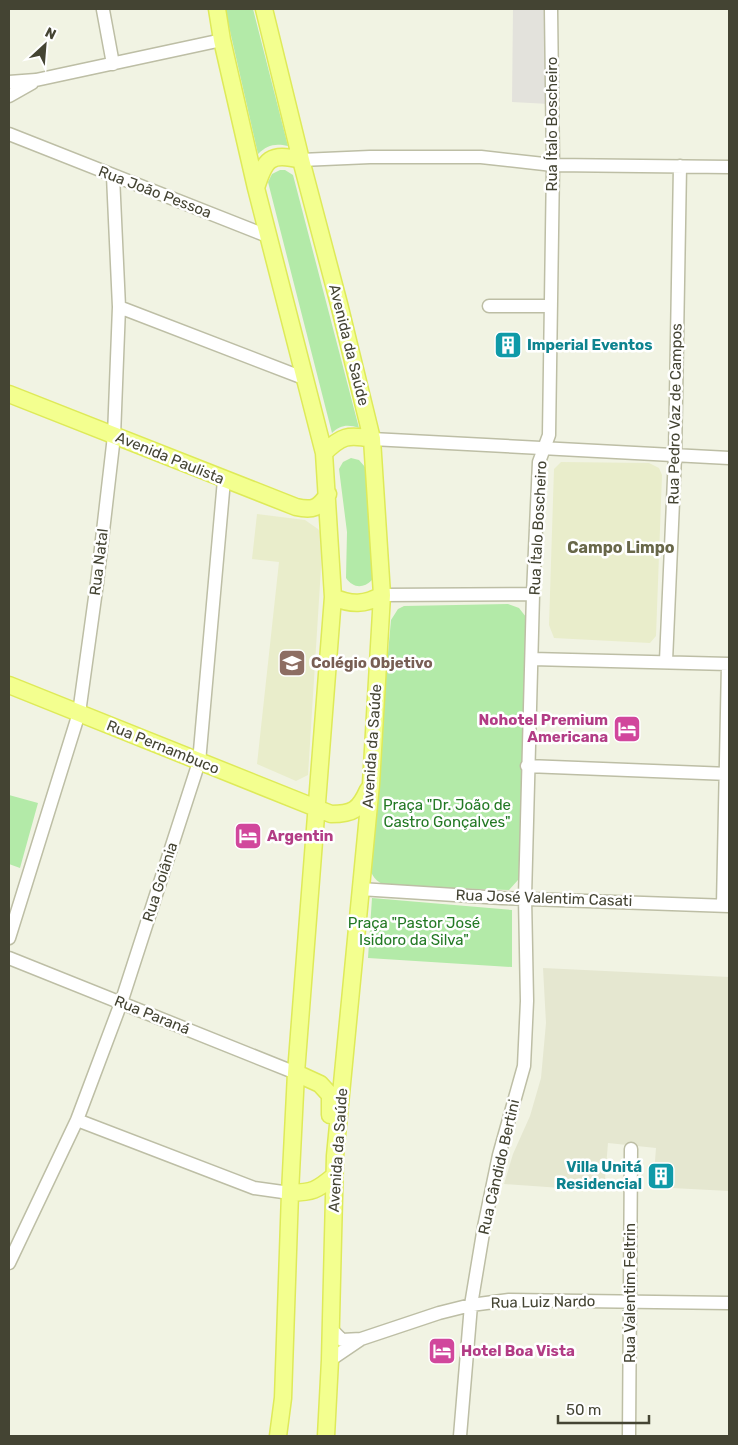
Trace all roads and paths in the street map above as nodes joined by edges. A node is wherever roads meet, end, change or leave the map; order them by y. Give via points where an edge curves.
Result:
1 (217, 9) edge
2 (264, 9) edge
3 (551, 9) edge
4 (103, 10) edge
5 (222, 40) junction
6 (113, 64) junction
7 (36, 80) junction
8 (9, 82) edge
9 (9, 96) edge
10 (9, 126) edge
11 (9, 134) edge
12 (40, 147) junction
13 (301, 160) junction
14 (553, 166) junction
15 (680, 166) junction
16 (729, 167) edge
17 (113, 176) junction
18 (256, 188) junction
19 (270, 237) junction
20 (489, 306) dead end
21 (551, 306) junction
22 (119, 307) junction
23 (306, 379) junction
24 (9, 394) edge
25 (114, 436) junction
26 (372, 439) junction
27 (544, 449) junction
28 (324, 453) junction
29 (675, 456) junction
30 (729, 458) edge
31 (224, 480) junction
32 (328, 494) junction
33 (534, 594) junction
34 (382, 595) junction
35 (333, 597) junction
36 (532, 659) junction
37 (666, 661) junction
38 (729, 664) edge
39 (9, 685) edge
40 (79, 714) junction
41 (200, 762) junction
42 (527, 766) junction
43 (727, 774) edge
44 (370, 784) junction
45 (318, 809) junction
46 (360, 889) junction
47 (524, 897) junction
48 (726, 906) edge
49 (9, 938) edge
50 (9, 958) edge
51 (121, 1003) junction
52 (296, 1073) junction
53 (78, 1120) junction
54 (631, 1149) dead end
55 (335, 1156) junction
56 (334, 1176) junction
57 (290, 1193) junction
58 (14, 1238) edge
59 (9, 1262) edge
60 (631, 1301) junction
61 (729, 1303) edge
62 (471, 1305) junction
63 (331, 1329) junction
64 (362, 1340) junction
65 (330, 1360) junction
66 (278, 1436) edge
67 (326, 1436) edge
68 (460, 1436) edge
69 (630, 1436) edge

1 - 5 main road
2 - 13 main road, Avenida da Saúde
3 - 14 street, Rua Ítalo Boscheiro
4 - 6 street
5 - 6 street
5 - 18 main road
6 - 7 street
7 - 8 street
7 - 9 street
10 - 12 street, Rua João Pessoa
11 - 12 street, Rua João Pessoa
12 - 17 street, Rua João Pessoa
13 - 14 street via 492,158
13 - 18 main road via 275,156 266,162
13 - 26 main road, Avenida da Saúde
14 - 15 street
14 - 21 street, Rua Ítalo Boscheiro
15 - 16 street
15 - 29 street, Rua Pedro Vaz de Campos
17 - 19 street, Rua João Pessoa
17 - 22 street, Rua Natal
18 - 19 main road
19 - 23 main road
20 - 21 street
21 - 27 street, Rua Ítalo Boscheiro via 549,435
22 - 23 street
22 - 25 street, Rua Natal
23 - 28 main road
24 - 25 main road, Avenida Paulista
25 - 31 main road, Avenida Paulista
25 - 40 street, Rua Natal
26 - 27 street
26 - 28 main road via 355,435 343,437
26 - 34 main road, Avenida da Saúde
27 - 29 street
27 - 33 street, Rua Ítalo Boscheiro via 539,462
28 - 32 main road
29 - 30 street
29 - 37 street, Rua Pedro Vaz de Campos
31 - 32 main road, Avenida Paulista via 304,508 316,507
31 - 41 street, Rua Goiânia
32 - 35 main road
33 - 34 street
33 - 36 street, Rua Ítalo Boscheiro
34 - 35 main road via 358,604
34 - 44 main road, Avenida da Saúde
35 - 45 main road
36 - 37 street
36 - 42 street, Rua Ítalo Boscheiro
37 - 38 street
38 - 43 street
39 - 40 main road, Rua Pernambuco
40 - 41 main road, Rua Pernambuco
40 - 49 street, Rua Natal
41 - 45 main road, Rua Pernambuco
41 - 51 street, Rua Goiânia
42 - 43 street
42 - 47 street, Rua Ítalo Boscheiro
43 - 48 street
44 - 45 main road, Rua Pernambuco via 362,803 349,813 331,814
44 - 46 main road, Avenida da Saúde
45 - 52 main road
46 - 47 street, Rua José Valentim Casati
46 - 55 main road, Avenida da Saúde
47 - 48 street, Rua José Valentim Casati
47 - 62 street, Rua Cândido Bertini via 527,1002 524,1066 499,1155
50 - 51 street, Rua Paraná
51 - 52 street, Rua Paraná
51 - 53 street, Rua Goiânia
52 - 55 main road via 320,1084 330,1095 330,1146
52 - 57 main road
53 - 57 street via 254,1188
53 - 58 street, Rua Goiânia
54 - 60 street, Rua Valentim Feltrin
55 - 56 main road, Avenida da Saúde
56 - 57 main road via 317,1190
56 - 63 main road, Avenida da Saúde
57 - 66 main road via 283,1398
58 - 59 street, Rua Goiânia
60 - 61 street, Rua Luiz Nardo
60 - 62 street, Rua Luiz Nardo via 509,1300
60 - 69 street, Rua Valentim Feltrin
62 - 64 street, Rua Luiz Nardo
62 - 68 street, Rua Cândido Bertini
63 - 64 street, Rua Luiz Nardo via 342,1340
63 - 65 main road, Avenida da Saúde
64 - 65 street, Rua Luiz Nardo
65 - 67 main road, Avenida da Saúde

